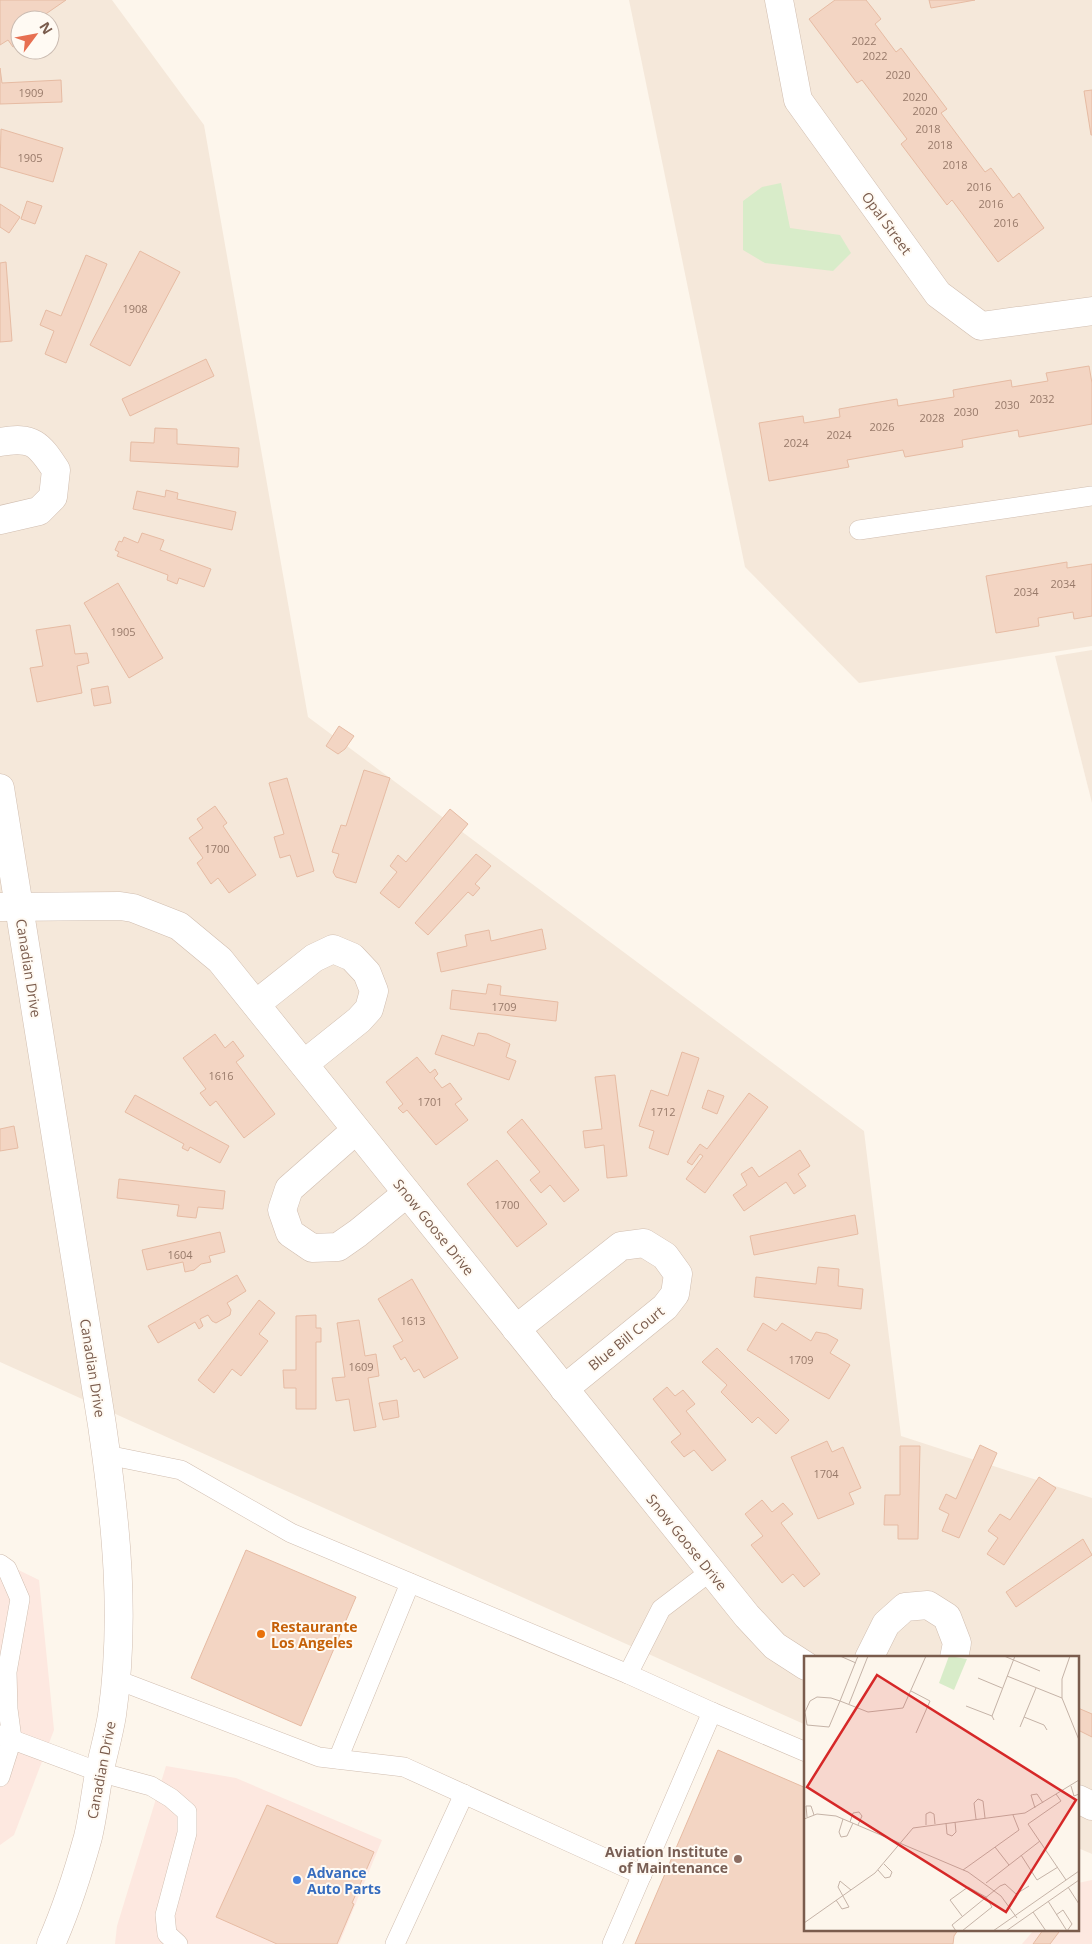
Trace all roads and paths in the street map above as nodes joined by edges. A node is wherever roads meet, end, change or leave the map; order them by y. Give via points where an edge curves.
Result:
1 (779, 0) edge
2 (1092, 311) edge
3 (0, 442) edge
4 (1092, 496) edge
5 (0, 520) edge
6 (859, 530) dead end
7 (0, 788) edge
8 (10, 907) edge
9 (256, 1004) junction
10 (304, 1064) junction
11 (356, 1130) junction
12 (407, 1193) junction
13 (516, 1329) junction
14 (564, 1389) junction
15 (106, 1455) junction
16 (0, 1564) edge
17 (711, 1571) junction
18 (410, 1583) junction
19 (870, 1656) edge
20 (954, 1656) edge
21 (804, 1665) edge
22 (628, 1674) junction
23 (116, 1679) junction
24 (712, 1712) junction
25 (6, 1737) edge
26 (804, 1751) edge
27 (338, 1760) junction
28 (99, 1772) junction
29 (0, 1777) edge
30 (464, 1794) junction
31 (1080, 1800) edge
32 (1092, 1806) edge
33 (642, 1875) junction
34 (51, 1944) edge
35 (178, 1944) edge
36 (395, 1944) edge
37 (612, 1944) edge

1 - 2 street, Opal Street via 798,100 938,294 981,326
3 - 5 street via 18,439 41,447 56,470 53,497 39,511
4 - 6 lane
7 - 8 street, Canadian Drive
8 - 9 street, Snow Goose Drive via 120,906 179,926 220,960
8 - 15 street, Canadian Drive
9 - 10 street, Snow Goose Drive
9 - 10 street via 314,958 333,950 352,957 367,973 374,991 369,1009
10 - 11 street, Snow Goose Drive
11 - 12 street, Snow Goose Drive
11 - 12 street via 289,1189 282,1210 290,1233 312,1248 338,1247
12 - 13 street, Snow Goose Drive
13 - 14 street, Snow Goose Drive
13 - 14 street, Blue Bill Court via 621,1246 644,1243 665,1256 678,1274 675,1294 665,1307
14 - 17 street, Snow Goose Drive
15 - 18 lane via 181,1470 291,1533
15 - 23 street, Canadian Drive via 119,1574
16 - 25 lane via 7,1569 20,1599 7,1672
17 - 21 street, Snow Goose Drive via 775,1646
17 - 22 lane via 661,1609
18 - 22 lane
18 - 27 lane
19 - 20 street via 886,1624 905,1607 928,1605 947,1617 957,1643
22 - 24 lane
23 - 27 lane via 319,1757
23 - 28 street, Canadian Drive via 112,1716
24 - 26 lane
24 - 33 lane
25 - 28 lane
25 - 29 lane
27 - 30 lane via 404,1767
28 - 34 street, Canadian Drive via 88,1836
28 - 35 lane via 151,1786 186,1812 187,1833 165,1915 167,1934
30 - 33 lane
30 - 36 lane
31 - 32 street
33 - 37 lane

